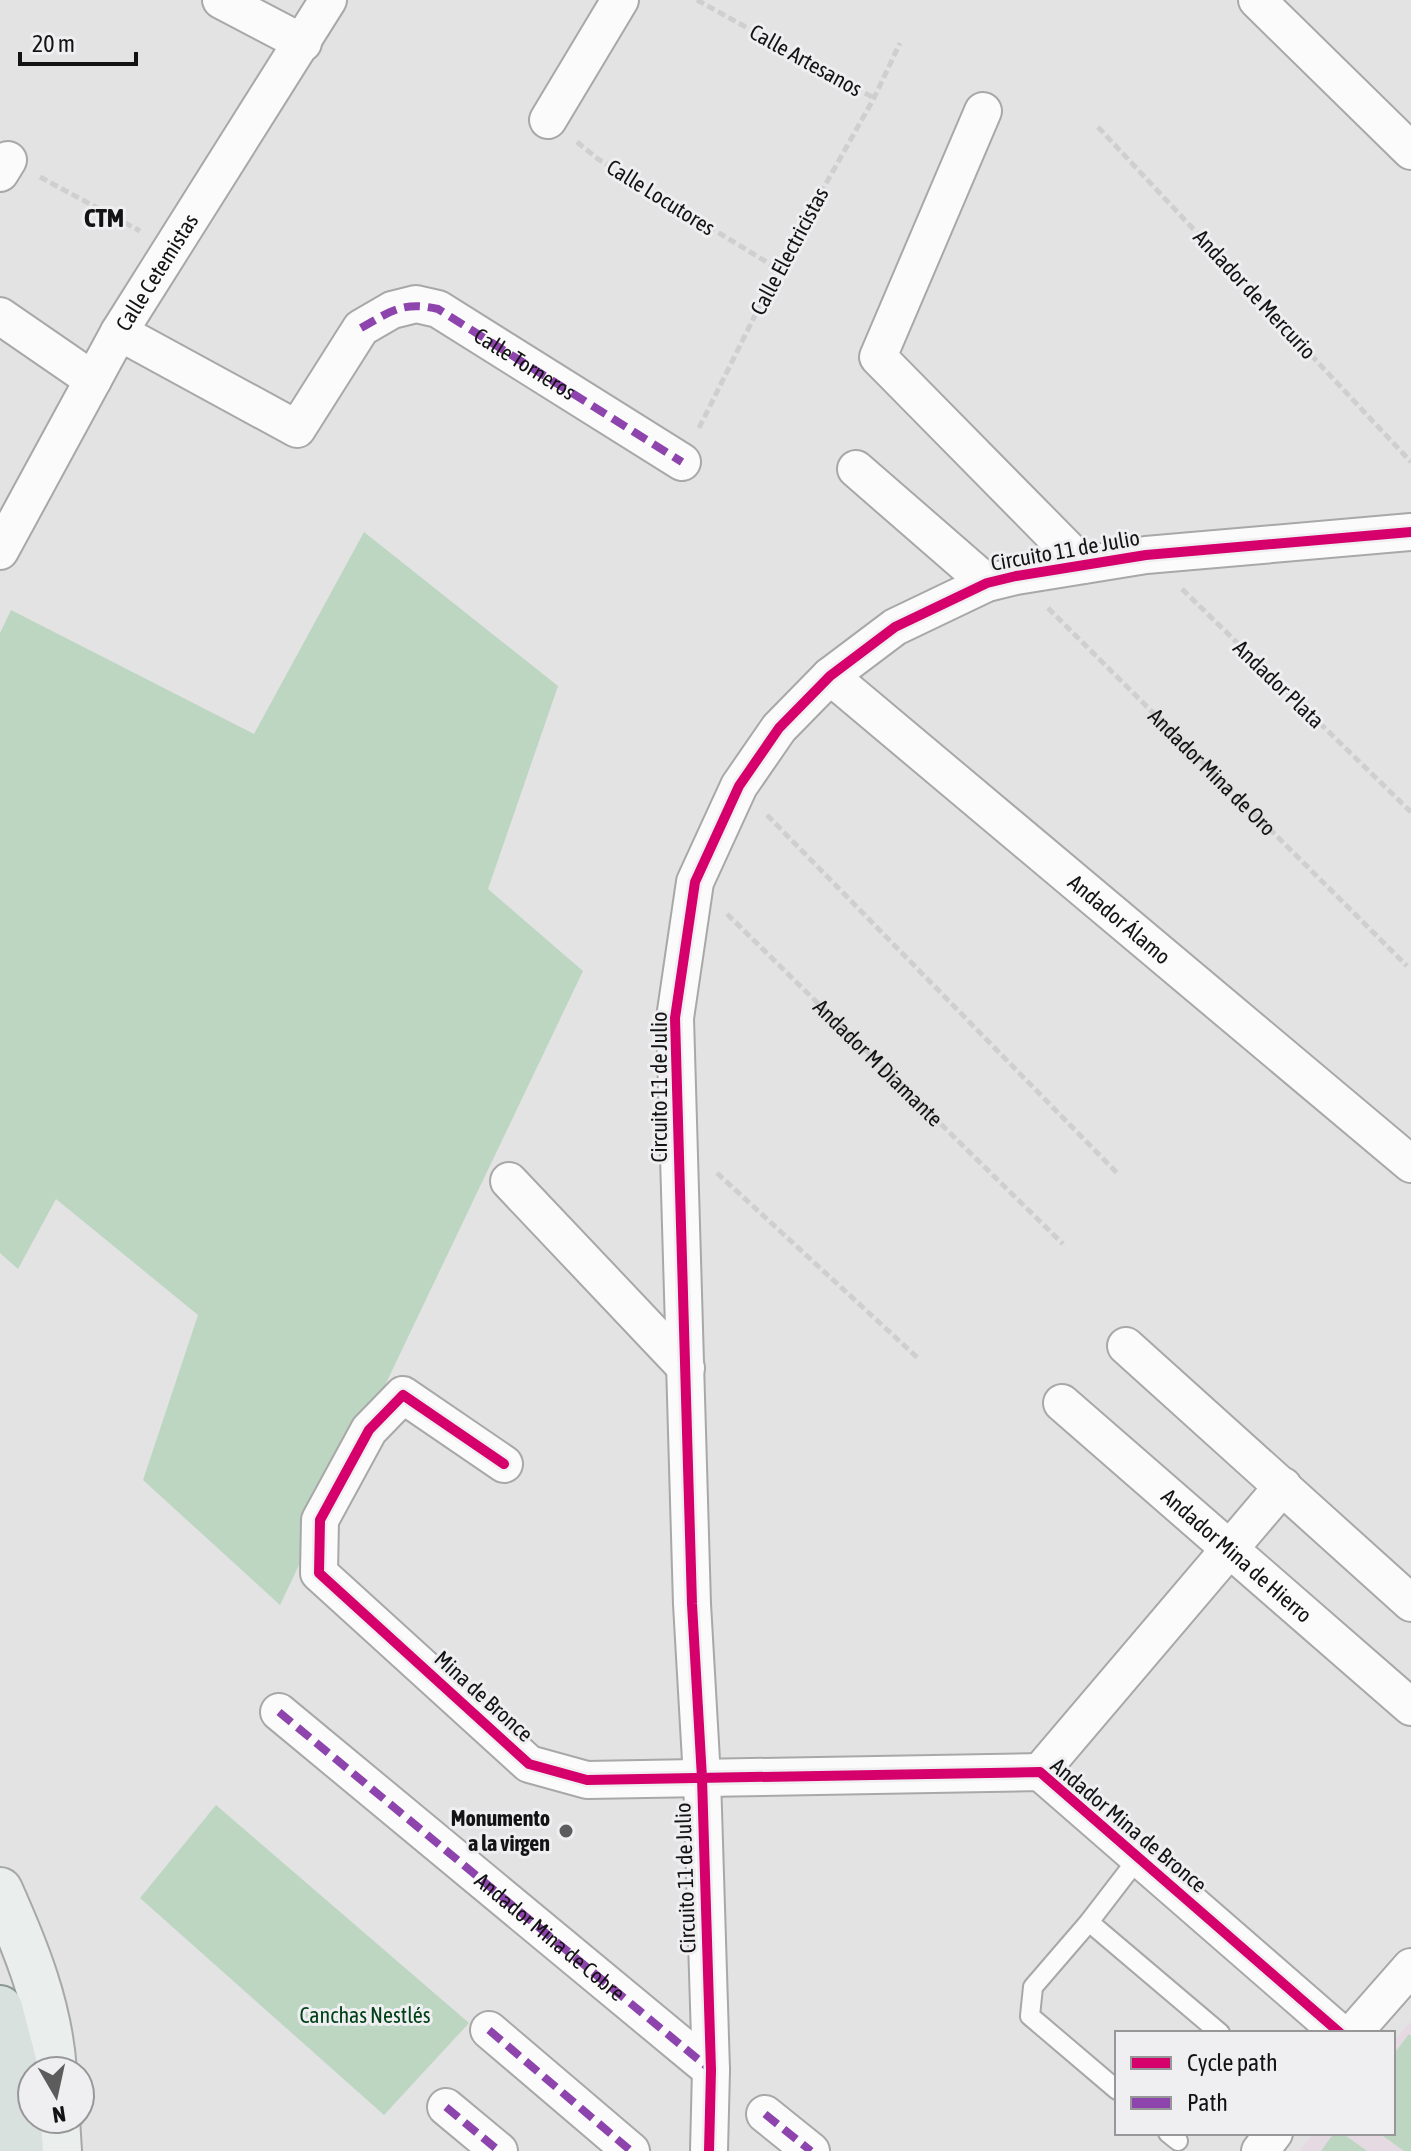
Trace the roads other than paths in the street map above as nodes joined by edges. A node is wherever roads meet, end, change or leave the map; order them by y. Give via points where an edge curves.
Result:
1 (221, 0) edge
2 (328, 0) edge
3 (620, 0) edge
4 (1257, 0) edge
5 (303, 43) junction
6 (983, 111) dead end
7 (548, 120) road end
8 (1411, 151) edge
9 (0, 316) edge
10 (119, 332) junction
11 (93, 380) junction
12 (682, 462) road end
13 (856, 469) dead end
14 (1411, 532) edge
15 (0, 551) edge
16 (1083, 565) junction
17 (1001, 580) junction
18 (830, 676) junction
19 (1411, 1163) edge
20 (509, 1181) dead end
21 (1126, 1346) dead end
22 (686, 1368) junction
23 (1062, 1403) dead end
24 (504, 1464) dead end
25 (1283, 1486) junction
26 (1229, 1547) junction
27 (1411, 1603) edge
28 (1411, 1707) edge
29 (279, 1712) dead end
30 (1040, 1772) junction
31 (702, 1778) junction
32 (1139, 1857) junction
33 (0, 1890) edge
34 (1089, 1922) junction
35 (1411, 1967) edge
36 (0, 2008) edge
37 (489, 2030) dead end
38 (1218, 2031) edge
39 (1338, 2031) edge
40 (1355, 2031) edge
41 (53, 2055) edge
42 (711, 2070) junction
43 (1115, 2088) edge
44 (446, 2107) dead end
45 (765, 2114) dead end
46 (1272, 2135) edge
47 (21, 2151) edge
48 (499, 2151) edge
49 (631, 2151) edge
50 (709, 2151) edge
51 (811, 2151) edge
52 (1260, 2151) edge

1 - 5 street
2 - 5 street, Calle Cetemistas
3 - 7 street
4 - 8 street
5 - 10 street, Calle Cetemistas
6 - 16 street via 878,357
9 - 11 street
10 - 11 street, Calle Cetemistas
10 - 12 street, Calle Torneros via 297,429 361,328 392,310 416,304 438,309
11 - 15 street, Calle Cetemistas
13 - 17 street
14 - 16 street, Circuito 11 de Julio
16 - 17 street, Circuito 11 de Julio
17 - 18 street, Circuito 11 de Julio via 895,627
18 - 19 street, Andador Álamo
18 - 22 street, Circuito 11 de Julio via 779,728 739,786 695,882 675,1018
20 - 22 street
21 - 25 street
22 - 31 street, Circuito 11 de Julio
23 - 26 street, Andador Mina de Hierro
24 - 31 street, Mina de Bronce via 403,1395 369,1430 320,1520 319,1573 529,1764 587,1780
25 - 26 street
25 - 27 street
26 - 28 street, Andador Mina de Hierro
26 - 30 street
29 - 42 street, Andador Mina de Cobre
30 - 31 street, Andador Mina de Bronce
30 - 32 street, Andador Mina de Bronce
31 - 42 street, Circuito 11 de Julio
32 - 34 lane
32 - 39 street, Andador Mina de Bronce
33 - 41 street via 30,1957
34 - 38 lane
34 - 43 lane via 1033,1987 1030,2016
35 - 40 street
36 - 47 main road via 14,2061
37 - 49 street
42 - 50 street, Circuito 11 de Julio
44 - 48 street
45 - 51 street
46 - 52 street

